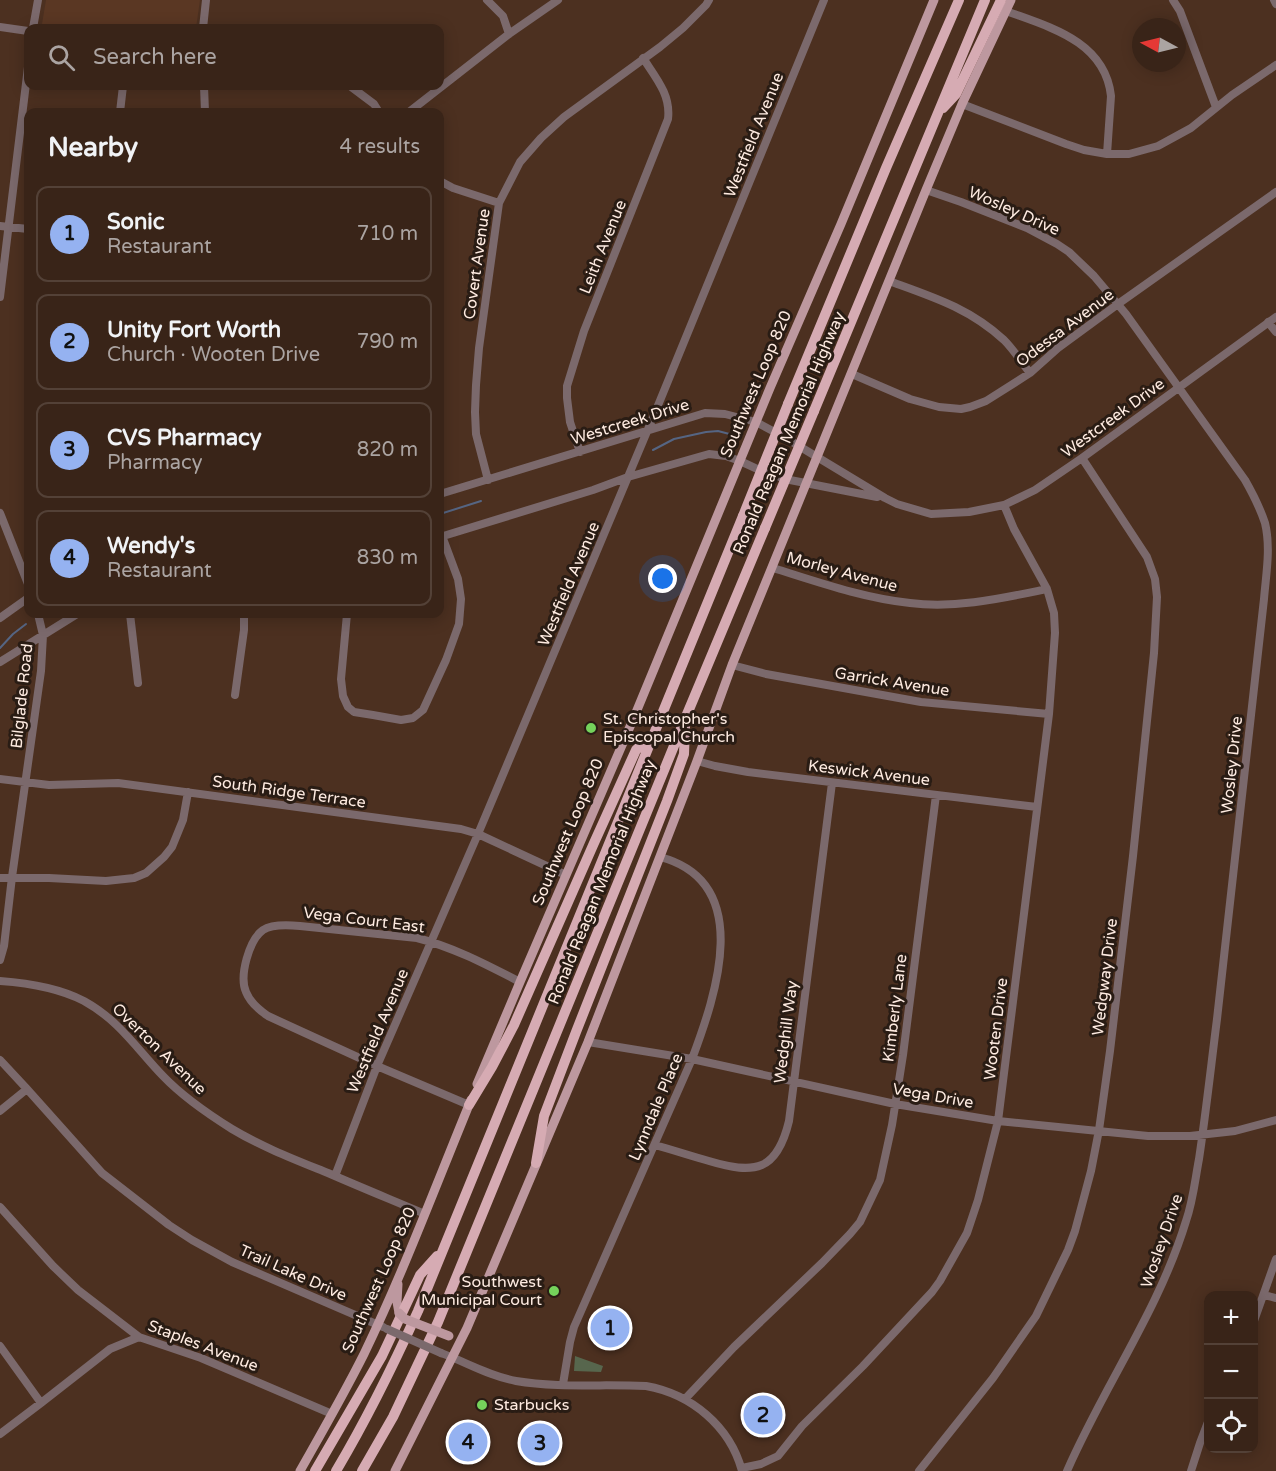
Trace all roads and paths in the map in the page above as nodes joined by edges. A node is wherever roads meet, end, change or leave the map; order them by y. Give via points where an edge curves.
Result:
1 (38, 0) edge
2 (206, 0) edge
3 (487, 0) edge
4 (558, 0) edge
5 (709, 0) edge
6 (824, 0) edge
7 (934, 0) edge
8 (959, 0) edge
9 (985, 0) edge
10 (1001, 0) edge
11 (1011, 0) edge
12 (1173, 0) edge
13 (1274, 0) edge
14 (1276, 4) edge
15 (1006, 11) junction
16 (34, 24) edge
17 (203, 24) edge
18 (0, 27) edge
19 (24, 30) edge
20 (509, 34) junction
21 (643, 58) junction
22 (1276, 65) edge
23 (444, 85) edge
24 (25, 90) edge
25 (123, 90) edge
26 (204, 90) edge
27 (355, 90) edge
28 (437, 90) edge
29 (962, 104) junction
30 (1216, 107) junction
31 (120, 108) edge
32 (205, 108) edge
33 (376, 108) edge
34 (414, 108) edge
35 (937, 115) junction
36 (1107, 154) junction
37 (444, 183) edge
38 (926, 190) junction
39 (1276, 192) edge
40 (499, 203) junction
41 (4, 226) edge
42 (24, 228) edge
43 (890, 281) junction
44 (0, 297) edge
45 (1118, 304) junction
46 (1276, 316) edge
47 (1268, 322) junction
48 (1276, 332) edge
49 (1030, 373) junction
50 (852, 374) junction
51 (1178, 388) junction
52 (756, 422) junction
53 (646, 432) junction
54 (580, 452) junction
55 (818, 457) junction
56 (1082, 458) junction
57 (740, 461) junction
58 (628, 477) junction
59 (488, 480) junction
60 (806, 484) junction
61 (444, 493) edge
62 (885, 498) junction
63 (1004, 505) junction
64 (0, 513) edge
65 (444, 535) edge
66 (444, 544) edge
67 (1272, 558) edge
68 (772, 568) junction
69 (24, 574) edge
70 (1047, 589) junction
71 (24, 601) edge
72 (0, 618) edge
73 (39, 618) edge
74 (71, 618) edge
75 (130, 618) edge
76 (244, 618) edge
77 (347, 618) edge
78 (43, 635) junction
79 (0, 662) edge
80 (732, 665) junction
81 (138, 683) dead end
82 (236, 695) dead end
83 (1049, 714) junction
84 (685, 719) junction
85 (654, 732) junction
86 (697, 761) junction
87 (0, 779) edge
88 (25, 783) junction
89 (832, 783) junction
90 (188, 792) junction
91 (936, 795) junction
92 (1038, 807) junction
93 (478, 834) junction
94 (660, 857) junction
95 (566, 874) junction
96 (12, 877) junction
97 (0, 878) edge
98 (431, 942) junction
99 (0, 960) edge
100 (0, 981) edge
101 (519, 982) junction
102 (588, 1042) junction
103 (692, 1059) junction
104 (0, 1060) edge
105 (377, 1066) junction
106 (793, 1081) junction
107 (27, 1089) junction
108 (895, 1104) junction
109 (469, 1105) junction
110 (0, 1111) edge
111 (1276, 1120) edge
112 (998, 1121) junction
113 (1099, 1130) junction
114 (1202, 1135) junction
115 (655, 1144) junction
116 (536, 1162) junction
117 (335, 1176) junction
118 (0, 1207) edge
119 (425, 1214) junction
120 (444, 1248) junction
121 (1276, 1259) edge
122 (398, 1275) junction
123 (1264, 1295) junction
124 (1276, 1298) edge
125 (1258, 1311) edge
126 (377, 1324) junction
127 (467, 1328) junction
128 (139, 1337) junction
129 (0, 1346) edge
130 (453, 1357) junction
131 (563, 1384) junction
132 (685, 1399) junction
133 (41, 1403) junction
134 (332, 1414) junction
135 (0, 1434) edge
136 (1204, 1434) edge
137 (742, 1470) edge
138 (300, 1471) edge
139 (315, 1471) edge
140 (336, 1471) edge
141 (362, 1471) edge
142 (395, 1471) edge
143 (919, 1471) edge
144 (1066, 1471) edge
145 (1191, 1471) edge

1 - 16 street
2 - 17 street
3 - 20 street via 503,16
4 - 20 street
5 - 21 street, Covert Avenue via 683,28
6 - 53 street, Westfield Avenue
7 - 52 main road, Southwest Loop 820
8 - 85 highway, Ronald Reagan Memorial Highway, bridge
9 - 35 highway, Ronald Reagan Memorial Highway
10 - 35 highway via 956,94
11 - 15 main road
12 - 30 street
13 - 14 street
15 - 29 main road
15 - 36 street via 1073,39 1104,70 1110,86
18 - 19 street
20 - 23 street
21 - 40 street, Covert Avenue via 541,138 520,162
21 - 54 street, Leith Avenue via 665,92 668,119 584,331 567,386 570,422
22 - 30 street
24 - 41 street
25 - 31 street
26 - 32 street
27 - 33 street
28 - 34 street
29 - 36 street via 1066,144
29 - 38 main road
30 - 36 street via 1191,128 1158,146 1129,154
35 - 84 highway, Ronald Reagan Memorial Highway, bridge
37 - 40 street
38 - 43 main road
38 - 45 street, Wosley Drive via 1027,228 1057,244 1094,276
39 - 45 street, Odessa Avenue
40 - 59 street, Covert Avenue via 476,385 476,434
41 - 42 street
41 - 44 street
43 - 49 street via 968,312 1005,341
43 - 50 main road
45 - 49 street, Odessa Avenue
45 - 51 street, Wosley Drive
46 - 47 street, Westcreek Drive
47 - 48 street
47 - 51 street, Westcreek Drive
49 - 50 street, Odessa Avenue via 986,401 961,409 910,399
50 - 55 main road
51 - 56 street, Westcreek Drive
51 - 67 street, Wosley Drive via 1255,498
52 - 53 street, Westcreek Drive via 705,413
52 - 55 street, Westcreek Drive
52 - 57 main road, Southwest Loop 820
53 - 54 street, Westcreek Drive
53 - 58 street, Westfield Avenue
54 - 59 street, Westcreek Drive
55 - 60 main road
55 - 62 street, Westcreek Drive
56 - 63 street, Westcreek Drive via 1035,490
56 - 113 street, Wedgway Drive via 1147,557 1157,597 1133,856
57 - 58 street, Westcreek Drive via 709,454
57 - 60 street, Westcreek Drive via 768,474
57 - 95 main road, Southwest Loop 820
58 - 65 street, Westcreek Drive
58 - 93 street, Westfield Avenue
59 - 61 street, Westcreek Drive
60 - 62 street, Westcreek Drive
60 - 68 main road
62 - 63 street, Westcreek Drive via 931,514
63 - 70 street, Wooten Drive
64 - 69 street
66 - 77 street via 458,579 459,624 423,710 413,718 373,716 348,707 340,679
67 - 114 street, Wosley Drive
68 - 70 street, Morley Avenue via 826,585 912,604 990,600
68 - 80 main road
70 - 83 street, Wooten Drive via 1055,633
71 - 72 street
73 - 78 street, Bilglade Road
74 - 78 street
75 - 81 street
76 - 82 street
78 - 79 street
78 - 88 street, Bilglade Road
80 - 83 street, Garrick Avenue via 921,702
80 - 86 main road
83 - 92 street, Wooten Drive
84 - 116 highway via 684,754 544,1116
84 - 141 highway, Ronald Reagan Memorial Highway via 442,1312 393,1417
85 - 109 highway via 636,750 514,1025
85 - 120 highway, Ronald Reagan Memorial Highway
86 - 89 street, Keswick Avenue
86 - 94 main road
87 - 88 street, South Ridge Terrace
88 - 90 street, South Ridge Terrace via 118,783
88 - 96 street, Bilglade Road
89 - 91 street, Keswick Avenue
89 - 106 street, Wedghill Way
90 - 93 street, South Ridge Terrace
90 - 96 street via 183,820 172,847 146,873 106,881
91 - 92 street, Keswick Avenue
91 - 108 street, Kimberly Lane
92 - 112 street, Wooten Drive
93 - 95 street, South Ridge Terrace
93 - 98 street, Westfield Avenue
94 - 102 main road
94 - 103 street, Lynndale Place via 697,875 716,906 721,926 721,956 713,997
95 - 101 main road, Southwest Loop 820
96 - 97 street
96 - 99 street, Bilglade Road
98 - 101 street, Vega Court East
98 - 105 street, Westfield Avenue
98 - 105 street, Vega Court East via 284,924 263,930 254,941 243,982 245,992 258,1008 287,1026
100 - 117 street, Overton Avenue via 49,989 83,1000 121,1028 164,1077 207,1112 268,1147
101 - 109 main road, Southwest Loop 820
102 - 103 street, Vega Drive
102 - 116 main road
103 - 106 street, Vega Drive
103 - 115 street, Lynndale Place
104 - 107 street, Trail Lake Drive
105 - 109 street
105 - 117 street, Westfield Avenue
106 - 108 street, Vega Drive
106 - 115 street, Wedghill Way via 785,1136 776,1154 760,1166 727,1167
107 - 110 street
107 - 126 street, Trail Lake Drive via 102,1173 169,1225 232,1262
108 - 112 street, Vega Drive
108 - 132 street, Kimberly Lane via 880,1180 860,1222
109 - 119 main road, Southwest Loop 820
111 - 114 street, Vega Drive
112 - 113 street, Vega Drive
112 - 137 street, Wooten Drive via 967,1233 940,1281 778,1456
113 - 114 street, Vega Drive via 1148,1136
113 - 143 street, Wedgway Drive via 1075,1231 1035,1316 993,1378
114 - 144 street, Wosley Drive via 1186,1221 1160,1291
115 - 131 street, Lynndale Place via 574,1327
116 - 127 main road
117 - 119 street, Overton Avenue
118 - 128 street, Staples Avenue via 52,1266
119 - 122 main road, Southwest Loop 820
120 - 139 highway via 420,1275 382,1356
120 - 140 highway, Ronald Reagan Memorial Highway via 392,1368
121 - 123 street
122 - 126 main road, Southwest Loop 820
122 - 127 main road, bridge via 397,1302 405,1319 449,1336
123 - 124 street
123 - 125 street
126 - 130 street, Trail Lake Drive, bridge
126 - 134 main road, Southwest Loop 820
127 - 130 main road
128 - 133 street via 110,1349
128 - 134 street, Staples Avenue via 201,1358
129 - 133 street
130 - 131 street, Trail Lake Drive via 493,1375
130 - 142 main road
131 - 132 street, Trail Lake Drive via 646,1386
132 - 137 street, Trail Lake Drive via 719,1428
133 - 135 street
134 - 138 main road, Southwest Loop 820
136 - 145 street

